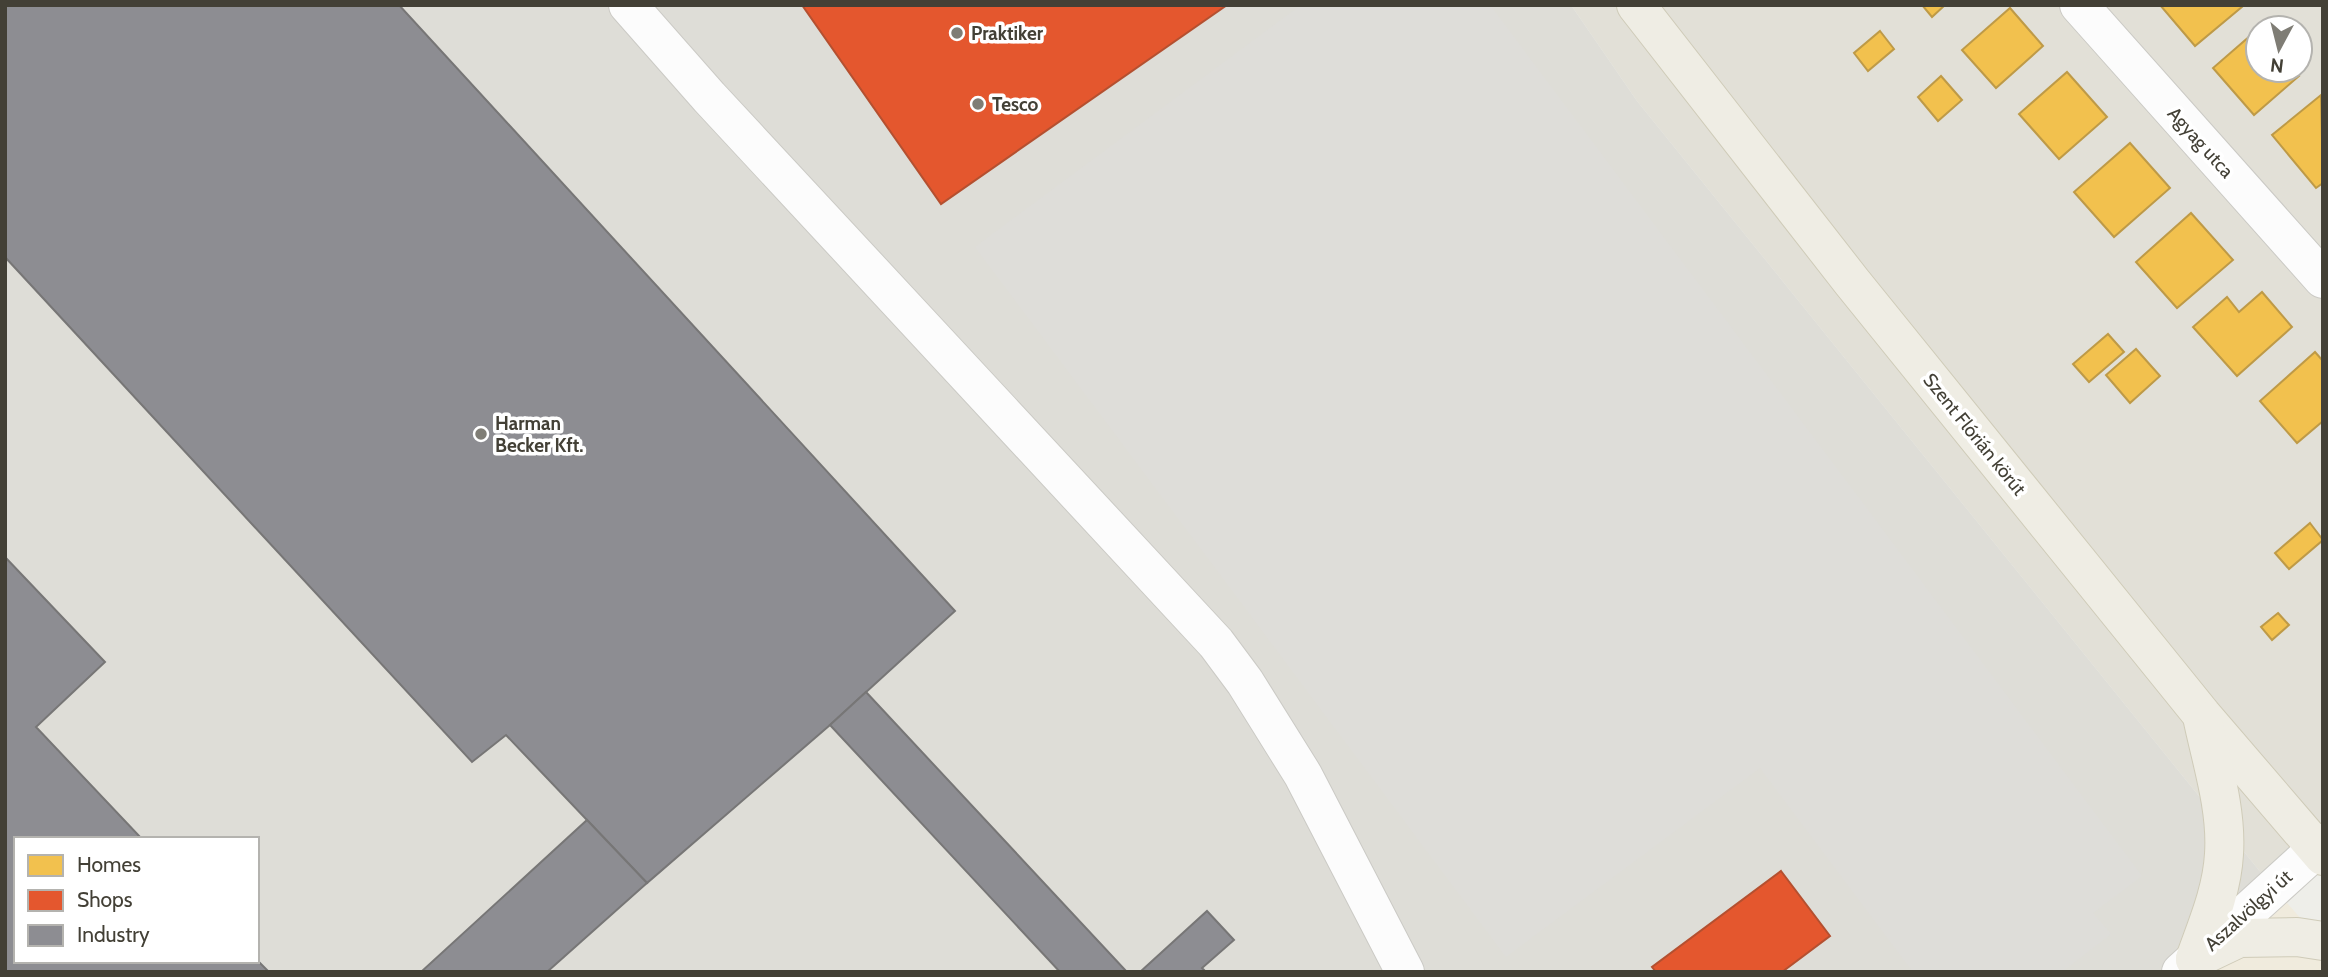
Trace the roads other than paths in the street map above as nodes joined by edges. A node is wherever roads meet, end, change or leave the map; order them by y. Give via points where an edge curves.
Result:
1 (628, 5) edge
2 (1636, 5) edge
3 (2079, 5) edge
4 (2323, 279) edge
5 (2202, 715) junction
6 (2320, 849) edge
7 (2323, 941) edge
8 (2188, 965) edge
9 (1405, 972) edge

1 - 9 street via 1216,643 1303,775
2 - 5 main road, Szent Flórián körút via 1852,282
3 - 4 street, Agyag utca
5 - 6 main road, Szent Flórián körút
5 - 8 main road via 2220,804 2224,854 2217,898
6 - 8 street, Aszalvölgyi út
7 - 8 main road via 2239,939

